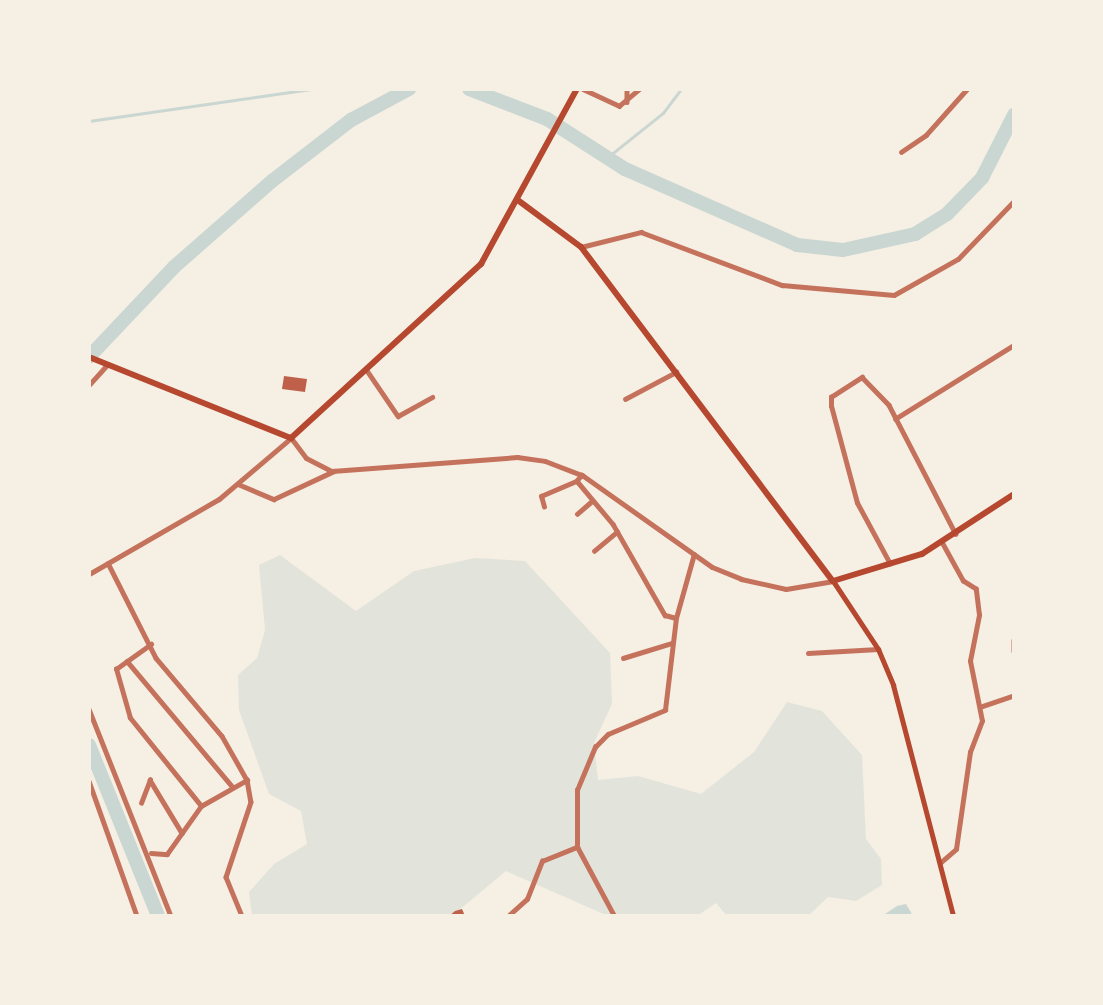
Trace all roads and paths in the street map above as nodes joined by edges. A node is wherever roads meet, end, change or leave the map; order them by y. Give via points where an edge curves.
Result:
1 (583, 89) edge
2 (626, 89) edge
3 (639, 89) edge
4 (967, 89) edge
5 (576, 90) edge
6 (627, 103) junction
7 (901, 152) dead end
8 (519, 201) junction
9 (1014, 201) edge
10 (581, 247) junction
11 (1014, 345) edge
12 (89, 357) edge
13 (104, 363) junction
14 (366, 369) junction
15 (676, 372) junction
16 (89, 385) edge
17 (432, 397) dead end
18 (625, 399) dead end
19 (895, 419) junction
20 (291, 438) junction
21 (334, 471) junction
22 (580, 478) junction
23 (238, 484) junction
24 (1014, 494) edge
25 (592, 500) junction
26 (544, 506) dead end
27 (577, 514) dead end
28 (617, 532) junction
29 (956, 534) junction
30 (942, 542) junction
31 (594, 551) dead end
32 (694, 554) junction
33 (108, 563) junction
34 (891, 565) junction
35 (89, 574) edge
36 (834, 582) junction
37 (676, 618) junction
38 (1014, 640) edge
39 (152, 643) junction
40 (672, 643) junction
41 (878, 649) junction
42 (1014, 651) edge
43 (808, 653) dead end
44 (623, 658) dead end
45 (127, 661) junction
46 (1014, 695) edge
47 (980, 706) junction
48 (89, 709) edge
49 (247, 780) junction
50 (89, 781) edge
51 (232, 786) junction
52 (141, 803) dead end
53 (201, 806) junction
54 (182, 833) junction
55 (577, 847) junction
56 (150, 853) junction
57 (940, 863) junction
58 (137, 916) edge
59 (171, 916) edge
60 (242, 916) edge
61 (508, 916) edge
62 (614, 916) edge
63 (953, 916) edge

1 - 6 street via 619,106
2 - 6 street
3 - 6 street
4 - 7 street via 926,135
5 - 8 main road
8 - 10 main road
8 - 14 main road via 481,264
9 - 10 street via 958,259 894,295 782,285 641,232
10 - 15 main road
11 - 19 street
12 - 13 main road
13 - 16 street
13 - 20 main road
14 - 17 street via 398,416
14 - 20 main road
15 - 18 street
15 - 36 main road
19 - 29 street
19 - 34 street via 862,377 831,397 857,503
20 - 21 street via 306,458
20 - 23 street
21 - 22 street via 517,457
21 - 23 street via 274,499
22 - 25 street
22 - 26 street via 541,496
22 - 32 street
23 - 33 street
24 - 29 main road
25 - 27 street
25 - 28 street
28 - 31 street
28 - 37 street via 665,615
29 - 30 main road
30 - 34 main road
30 - 47 street via 963,581 976,589 979,615 970,661
32 - 36 street via 770,587
32 - 37 street
33 - 35 street
33 - 39 street
34 - 36 main road
36 - 41 main road
37 - 40 street
38 - 42 street
39 - 45 street
39 - 49 street
40 - 44 street
40 - 55 street via 665,710 608,734 583,771
41 - 43 street
41 - 57 main road
45 - 51 street
45 - 53 street via 116,669 130,718
46 - 47 street
47 - 57 street via 956,849
48 - 56 street
49 - 51 street
49 - 60 street via 251,802 226,877
50 - 58 street
51 - 53 street
52 - 54 street via 150,780
53 - 54 street
54 - 56 street via 167,854
55 - 61 street via 542,861 527,899
55 - 62 street
56 - 59 street
57 - 63 main road

